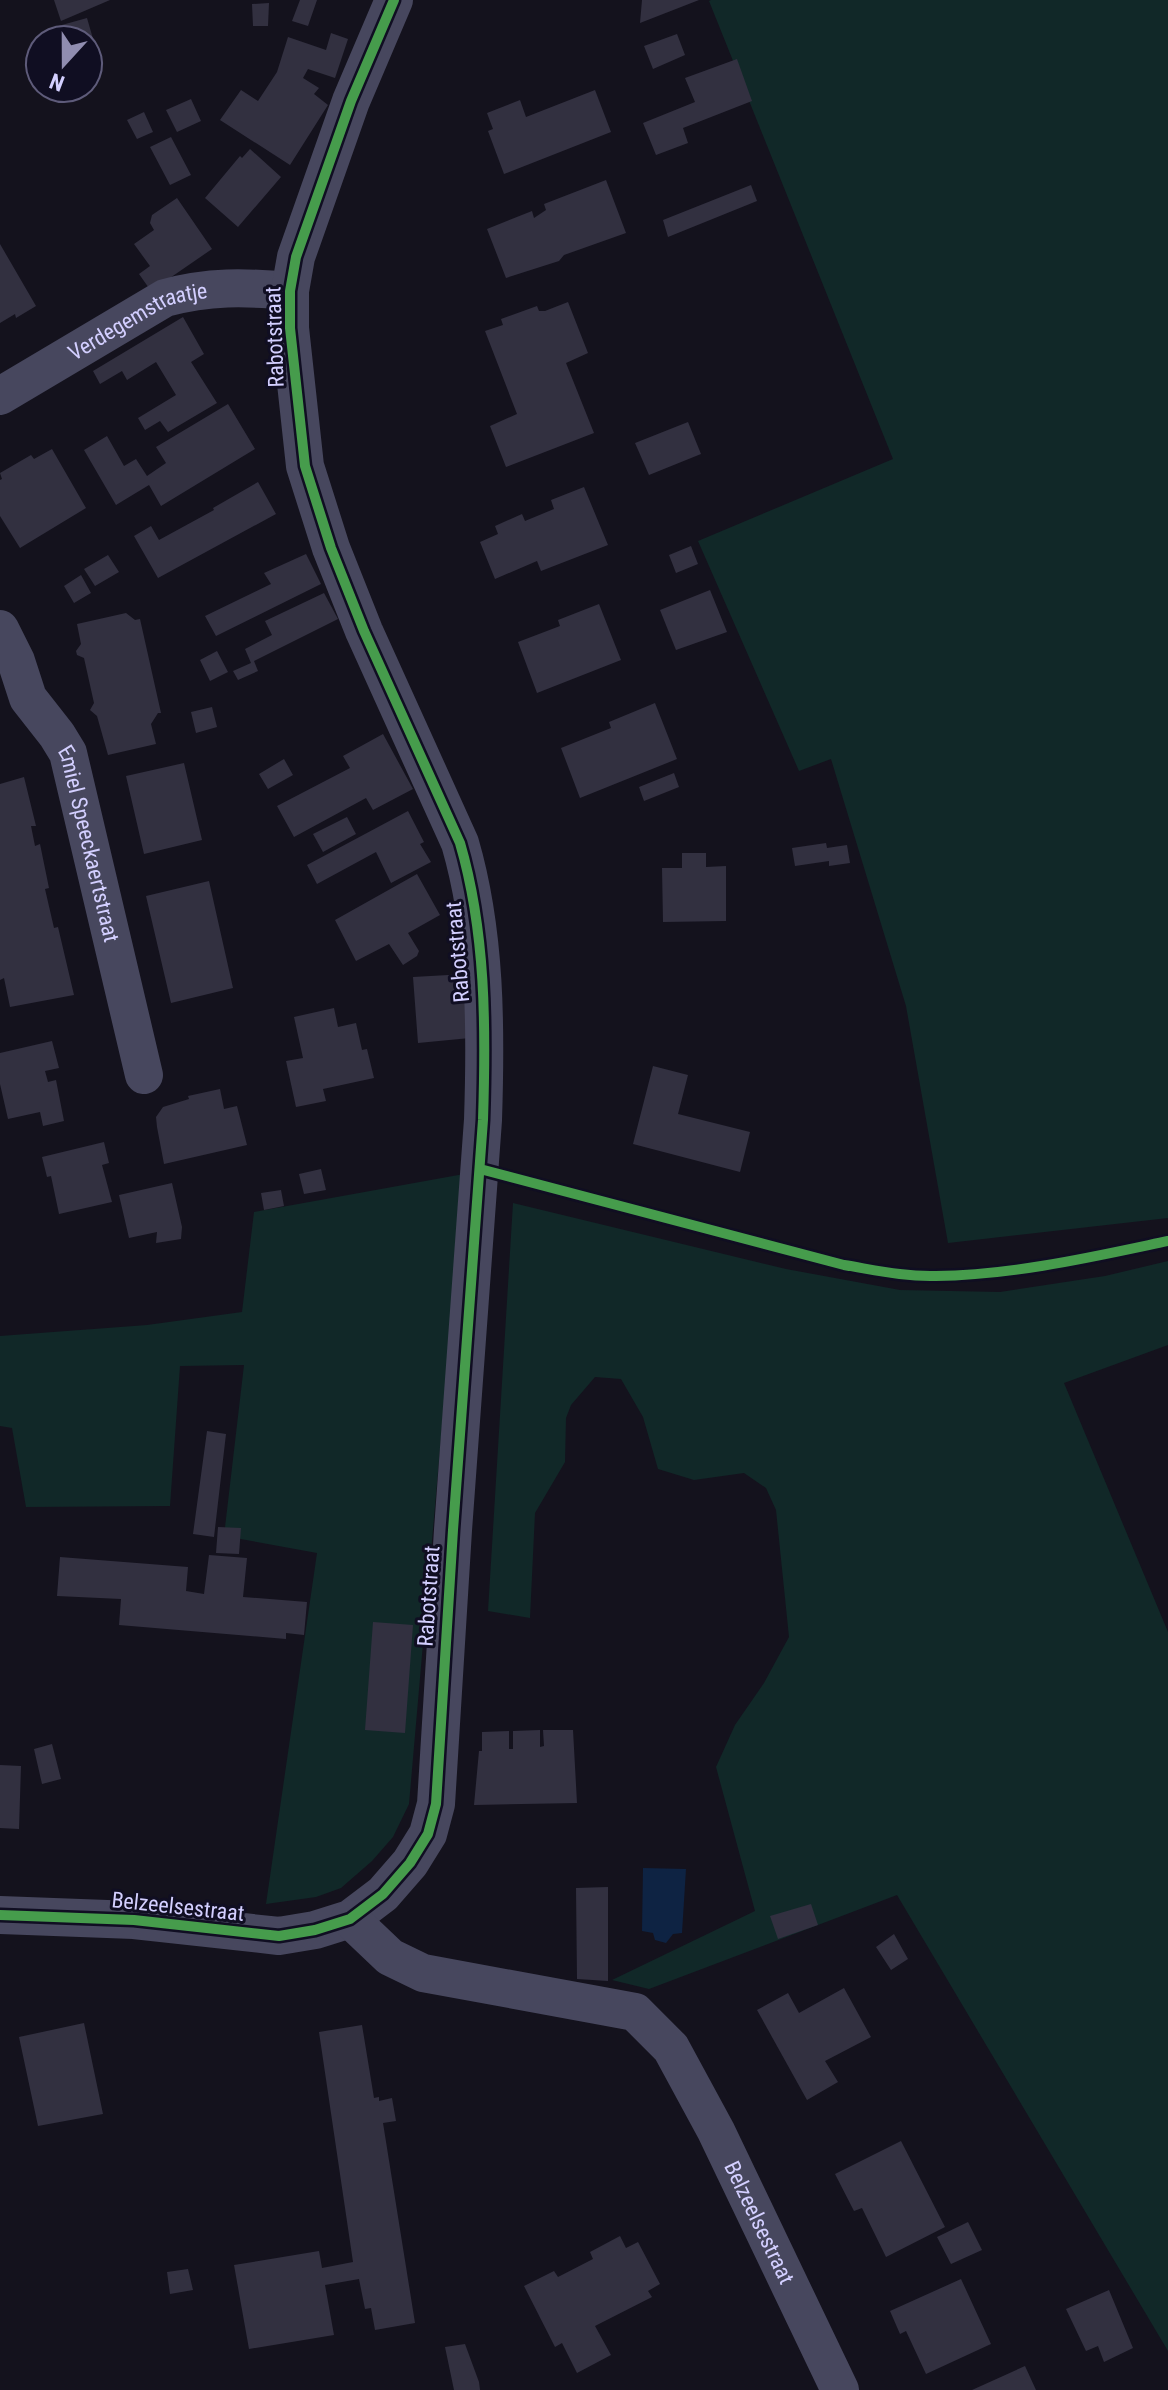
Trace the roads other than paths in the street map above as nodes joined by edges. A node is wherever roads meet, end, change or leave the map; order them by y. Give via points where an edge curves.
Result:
1 (394, 0) edge
2 (290, 291) junction
3 (0, 396) edge
4 (0, 629) edge
5 (144, 1075) dead end
6 (0, 1915) edge
7 (350, 1919) junction
8 (840, 2390) edge

1 - 2 street, Rabotstraat via 351,101 296,257
2 - 3 street, Verdegemstraatje via 231,286 165,298
2 - 7 street, Rabotstraat via 305,466 364,631 460,843 470,879 485,1054 436,1804 428,1834 410,1863 383,1894
4 - 5 street, Emiel Speeckaertstraat via 28,698 68,753
6 - 7 street, Belzeelsestraat via 134,1920 279,1936
7 - 8 street, Belzeelsestraat via 390,1957 423,1973 635,2012 671,2048

